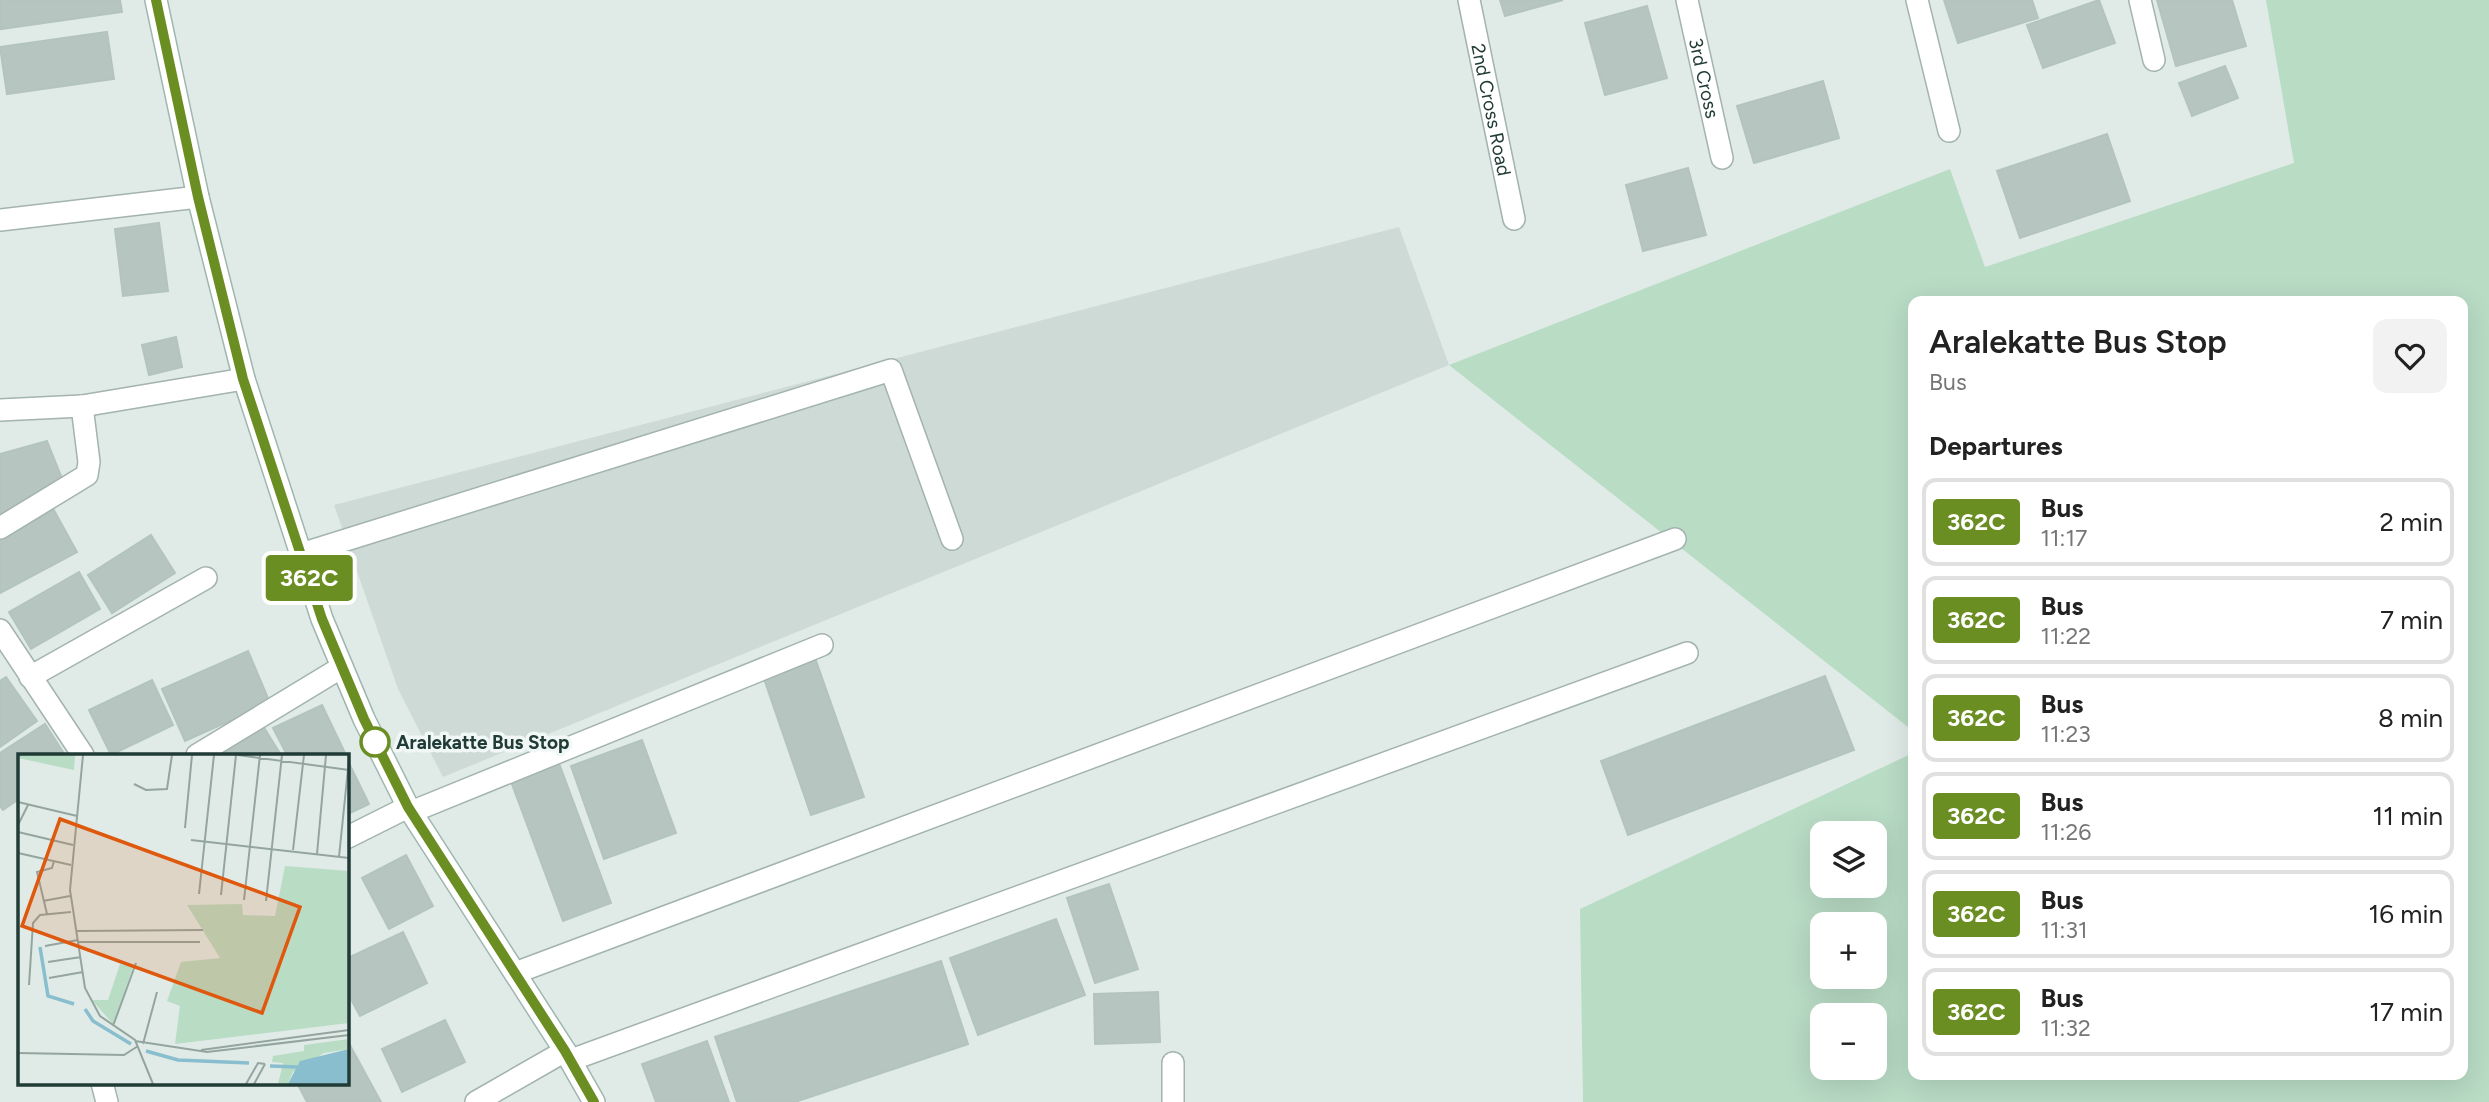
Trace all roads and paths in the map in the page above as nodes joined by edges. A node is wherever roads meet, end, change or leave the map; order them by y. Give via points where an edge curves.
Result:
1 (156, 0) edge
2 (1469, 0) edge
3 (1687, 0) edge
4 (1917, 0) edge
5 (2140, 0) edge
6 (2154, 60) dead end
7 (1949, 131) dead end
8 (1722, 158) dead end
9 (198, 197) junction
10 (1514, 219) dead end
11 (0, 220) edge
12 (243, 379) junction
13 (82, 406) junction
14 (0, 410) edge
15 (0, 528) edge
16 (952, 539) dead end
17 (1675, 539) dead end
18 (301, 554) junction
19 (206, 578) dead end
20 (0, 630) edge
21 (822, 645) dead end
22 (1688, 653) dead end
23 (342, 667) junction
24 (30, 677) junction
25 (82, 754) edge
26 (199, 754) edge
27 (410, 810) junction
28 (348, 837) edge
29 (515, 973) junction
30 (568, 1055) junction
31 (1173, 1063) dead end
32 (102, 1084) edge
33 (107, 1102) edge
34 (476, 1102) edge
35 (594, 1102) edge
36 (1173, 1102) edge

1 - 9 street
2 - 10 street, 2nd Cross Road
3 - 8 street, 3rd Cross
4 - 7 street
5 - 6 street
9 - 11 street
9 - 12 street
12 - 13 street
12 - 18 street
13 - 14 street
13 - 15 street via 89,462 86,475
16 - 18 street via 891,370
17 - 29 street
18 - 23 street
19 - 24 street
20 - 24 street
21 - 27 street
22 - 30 street
23 - 26 street
23 - 27 street
24 - 25 street
27 - 28 street
27 - 29 street
29 - 30 street
30 - 34 street
30 - 35 street
31 - 36 street
32 - 33 street

